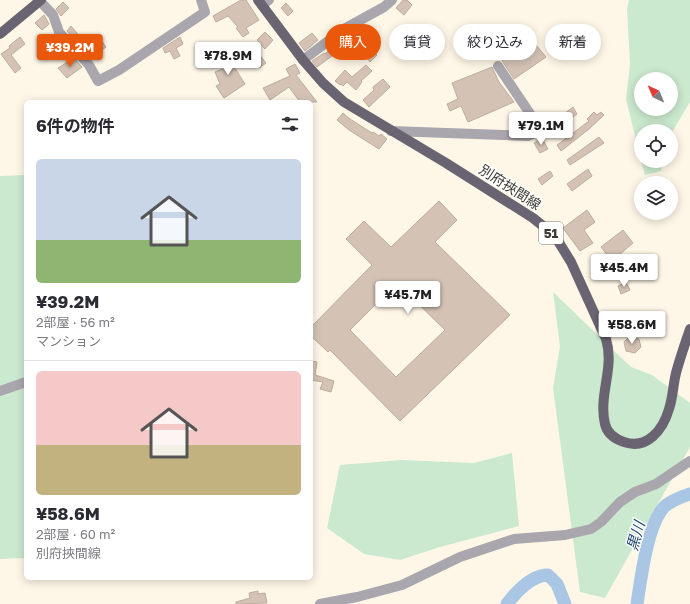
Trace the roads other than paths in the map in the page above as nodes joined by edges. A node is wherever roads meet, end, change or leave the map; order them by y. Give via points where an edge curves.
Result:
1 (41, 0) edge
2 (200, 0) edge
3 (392, 0) edge
4 (263, 2) edge
5 (0, 34) edge
6 (303, 60) junction
7 (498, 66) dead end
8 (391, 131) junction
9 (690, 329) edge
10 (24, 383) edge
11 (0, 391) edge
12 (690, 461) edge
13 (320, 604) edge

1 - 2 street via 53,15 59,32 89,65 98,81 119,70 205,12
1 - 5 main road
3 - 6 street via 344,29
4 - 6 main road, 別府挾間線 / 51
6 - 8 main road, 別府挾間線 / 51 via 344,102
7 - 8 street via 541,130 528,136
8 - 9 main road, 別府挾間線 / 51 via 533,218 558,241 576,272 606,339 609,367 603,399 604,421 607,430 617,439 637,445 647,442 655,434 669,409 676,372
10 - 11 street
12 - 13 street via 656,484 635,492 620,502 591,529 565,535 514,539 478,550 402,585

